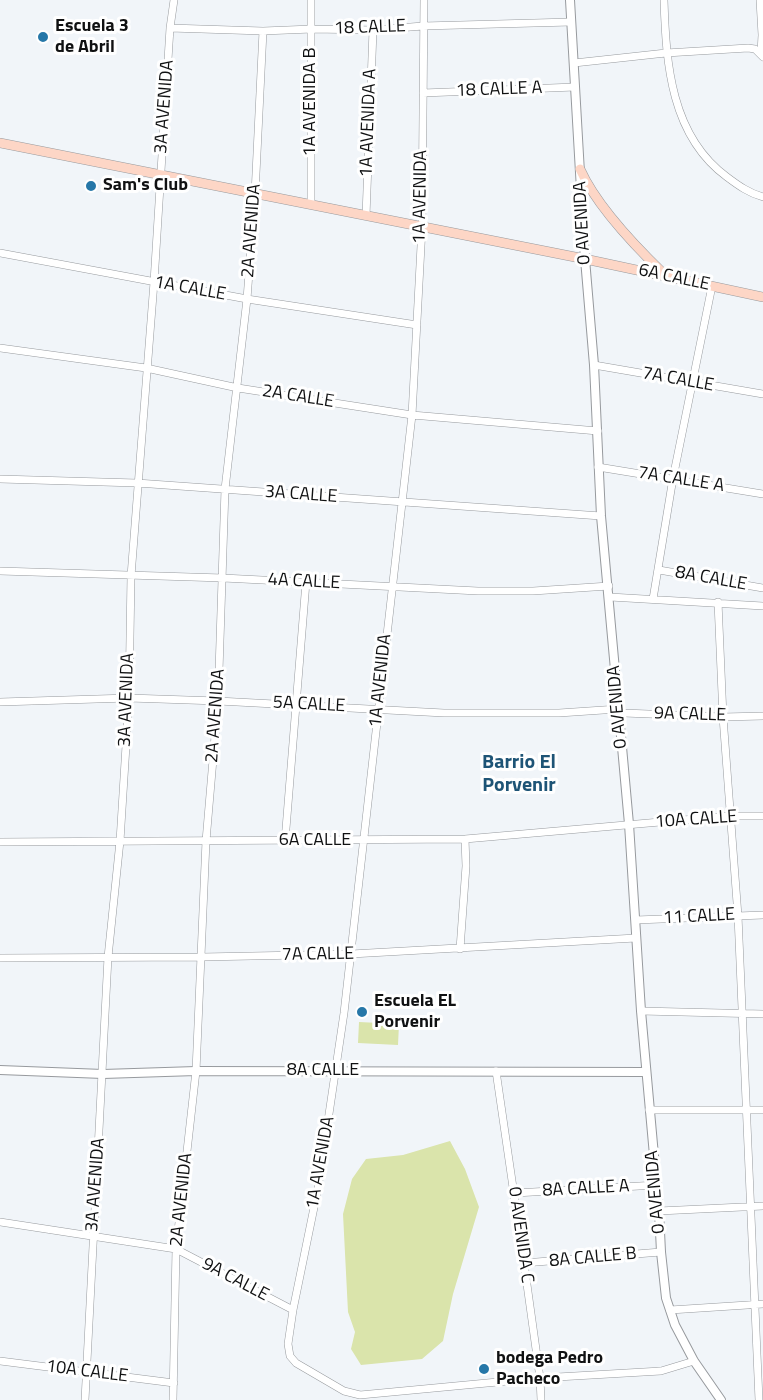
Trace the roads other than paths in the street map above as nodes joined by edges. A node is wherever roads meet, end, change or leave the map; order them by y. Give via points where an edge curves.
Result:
1 (174, 0) edge
2 (311, 0) edge
3 (424, 0) edge
4 (570, 0) edge
5 (664, 0) edge
6 (760, 0) edge
7 (571, 22) junction
8 (423, 26) junction
9 (170, 28) junction
10 (312, 29) junction
11 (373, 30) junction
12 (263, 31) junction
13 (666, 53) junction
14 (762, 55) edge
15 (574, 63) junction
16 (575, 87) junction
17 (423, 93) junction
18 (0, 143) edge
19 (580, 169) junction
20 (161, 175) junction
21 (255, 194) junction
22 (763, 197) edge
23 (311, 205) junction
24 (366, 216) junction
25 (422, 227) junction
26 (0, 253) edge
27 (585, 259) junction
28 (665, 276) junction
29 (154, 282) junction
30 (712, 286) junction
31 (763, 297) edge
32 (247, 299) junction
33 (417, 325) junction
34 (0, 348) edge
35 (594, 365) junction
36 (146, 368) junction
37 (694, 382) junction
38 (238, 388) junction
39 (763, 394) edge
40 (412, 415) junction
41 (598, 431) junction
42 (598, 467) junction
43 (673, 478) junction
44 (0, 479) edge
45 (137, 483) junction
46 (225, 489) junction
47 (763, 494) edge
48 (402, 502) junction
49 (601, 516) junction
50 (659, 570) junction
51 (0, 571) edge
52 (131, 576) junction
53 (223, 578) junction
54 (306, 582) junction
55 (609, 586) junction
56 (392, 587) junction
57 (763, 588) edge
58 (610, 597) junction
59 (653, 600) junction
60 (718, 602) junction
61 (763, 606) edge
62 (129, 698) junction
63 (218, 701) junction
64 (0, 702) edge
65 (295, 705) junction
66 (378, 709) junction
67 (618, 709) junction
68 (763, 716) edge
69 (723, 717) junction
70 (729, 816) junction
71 (763, 816) edge
72 (629, 824) junction
73 (465, 839) junction
74 (120, 841) junction
75 (206, 841) junction
76 (285, 841) junction
77 (363, 841) junction
78 (0, 842) edge
79 (738, 915) junction
80 (763, 915) edge
81 (636, 920) junction
82 (636, 938) junction
83 (460, 949) junction
84 (351, 954) junction
85 (108, 957) junction
86 (202, 957) junction
87 (0, 958) edge
88 (640, 1011) junction
89 (763, 1014) edge
90 (742, 1015) junction
91 (0, 1070) edge
92 (196, 1071) junction
93 (336, 1071) junction
94 (496, 1071) junction
95 (645, 1072) junction
96 (103, 1074) junction
97 (649, 1110) junction
98 (763, 1110) edge
99 (747, 1111) junction
100 (657, 1185) junction
101 (515, 1193) junction
102 (763, 1206) edge
103 (750, 1207) junction
104 (659, 1210) junction
105 (0, 1222) edge
106 (92, 1235) junction
107 (176, 1249) junction
108 (661, 1252) junction
109 (524, 1263) junction
110 (754, 1304) junction
111 (763, 1304) edge
112 (293, 1310) junction
113 (670, 1310) junction
114 (0, 1361) edge
115 (694, 1361) junction
116 (86, 1373) junction
117 (540, 1378) junction
118 (174, 1383) junction
119 (84, 1400) edge
120 (173, 1400) edge
121 (541, 1400) edge
122 (721, 1400) edge
123 (759, 1400) edge

1 - 9 street, 3A AVENIDA
2 - 10 street, 1A AVENIDA B
3 - 8 street, 1A AVENIDA
4 - 7 street, 0 AVENIDA
5 - 13 street
6 - 14 street
7 - 8 street, 18 CALLE
7 - 15 street, 0 AVENIDA
8 - 11 street, 18 CALLE
8 - 17 street, 1A AVENIDA
9 - 12 street, 18 CALLE
9 - 20 street, 3A AVENIDA
10 - 11 street, 18 CALLE
10 - 12 street, 18 CALLE
10 - 23 street, 1A AVENIDA B
11 - 24 street, 1A AVENIDA A
12 - 21 street, 2A AVENIDA
13 - 14 street via 748,48
13 - 15 street
13 - 22 street via 676,103 703,156 749,193
15 - 16 street, 0 AVENIDA
16 - 17 street, 18 CALLE A
16 - 19 street, 0 AVENIDA
17 - 25 street, 1A AVENIDA
18 - 20 main road, 6A CALLE
19 - 27 street, 0 AVENIDA
19 - 28 main road via 587,184 638,250
20 - 21 main road, 6A CALLE
20 - 29 street, 3A AVENIDA
21 - 23 main road, 6A CALLE
21 - 32 street, 2A AVENIDA
23 - 24 main road, 6A CALLE
24 - 25 main road, 6A CALLE
25 - 27 main road, 6A CALLE
25 - 33 street, 1A AVENIDA
26 - 29 street, 1A CALLE
27 - 28 main road, 6A CALLE
27 - 35 street, 0 AVENIDA
28 - 30 main road, 6A CALLE
29 - 32 street, 1A CALLE
29 - 36 street, 3A AVENIDA
30 - 31 main road, 6A CALLE
30 - 37 street
32 - 33 street, 1A CALLE
32 - 38 street, 2A AVENIDA
33 - 40 street, 1A AVENIDA
34 - 36 street, 2A CALLE
35 - 37 street, 7A CALLE
35 - 41 street, 0 AVENIDA
36 - 38 street, 2A CALLE
36 - 45 street, 3A AVENIDA
37 - 39 street, 7A CALLE
37 - 43 street
38 - 40 street, 2A CALLE
38 - 46 street, 2A AVENIDA
40 - 41 street, 2A CALLE
40 - 48 street, 1A AVENIDA
41 - 42 street, 0 AVENIDA
42 - 43 street, 7A CALLE A
42 - 49 street, 0 AVENIDA
43 - 47 street, 7A CALLE A
43 - 50 street
44 - 45 street, 3A CALLE
45 - 46 street, 3A CALLE
45 - 52 street, 3A AVENIDA
46 - 48 street, 3A CALLE
46 - 53 street, 2A AVENIDA
48 - 49 street, 3A CALLE
48 - 56 street, 1A AVENIDA
49 - 55 street, 0 AVENIDA
50 - 57 street, 8A CALLE
50 - 59 street
51 - 52 street, 4A CALLE
52 - 53 street, 4A CALLE
52 - 62 street, 3A AVENIDA
53 - 54 street, 4A CALLE
53 - 63 street, 2A AVENIDA
54 - 56 street, 4A CALLE
54 - 65 street
55 - 56 street, 4A CALLE via 534,591
55 - 58 street, 0 AVENIDA
56 - 66 street, 1A AVENIDA
58 - 59 street
58 - 67 street, 0 AVENIDA
59 - 60 street
60 - 61 street
60 - 69 street
62 - 63 street, 5A CALLE
62 - 64 street, 5A CALLE
62 - 74 street, 3A AVENIDA
63 - 65 street, 5A CALLE
63 - 75 street, 2A AVENIDA
65 - 66 street, 5A CALLE
65 - 76 street
66 - 67 street, 5A CALLE via 559,713
66 - 77 street, 1A AVENIDA
67 - 69 street, 9A CALLE via 624,713
67 - 72 street, 0 AVENIDA
68 - 69 street, 9A CALLE
69 - 70 street
70 - 71 street, 10A CALLE
70 - 72 street, 10A CALLE
70 - 79 street
72 - 73 street, 6A CALLE
72 - 81 street, 0 AVENIDA
73 - 77 street, 6A CALLE
73 - 83 street
74 - 75 street, 6A CALLE
74 - 78 street, 6A CALLE
74 - 85 street, 3A AVENIDA
75 - 76 street, 6A CALLE
75 - 86 street, 2A AVENIDA
76 - 77 street, 6A CALLE
77 - 84 street, 1A AVENIDA
79 - 80 street, 11 CALLE
79 - 81 street, 11 CALLE
79 - 90 street
81 - 82 street, 0 AVENIDA
82 - 83 street, 7A CALLE
82 - 88 street, 0 AVENIDA
83 - 84 street, 7A CALLE
84 - 86 street, 7A CALLE
84 - 93 street, 1A AVENIDA
85 - 86 street, 7A CALLE
85 - 87 street, 7A CALLE
85 - 96 street, 3A AVENIDA
86 - 92 street, 2A AVENIDA
88 - 90 street
88 - 95 street, 0 AVENIDA
89 - 90 street
90 - 99 street
91 - 96 street, 8A CALLE
92 - 93 street, 8A CALLE
92 - 96 street, 8A CALLE
92 - 107 street, 2A AVENIDA
93 - 94 street, 8A CALLE
93 - 112 street, 1A AVENIDA via 318,1188
94 - 95 street, 8A CALLE
94 - 101 street, 0 AVENIDA C
95 - 97 street, 0 AVENIDA
96 - 106 street, 3A AVENIDA
97 - 99 street
97 - 100 street, 0 AVENIDA
98 - 99 street
99 - 103 street
100 - 101 street, 8A CALLE A
100 - 104 street, 0 AVENIDA
101 - 109 street, 0 AVENIDA C
102 - 103 street
103 - 104 street
103 - 110 street
104 - 108 street, 0 AVENIDA
105 - 106 street, 9A CALLE
106 - 107 street, 9A CALLE
106 - 116 street, 3A AVENIDA
107 - 112 street, 9A CALLE
107 - 118 street, 2A AVENIDA
108 - 109 street, 8A CALLE B
108 - 113 street, 0 AVENIDA
109 - 117 street, 0 AVENIDA C
110 - 111 street
110 - 113 street
110 - 123 street
112 - 117 street, 1A AVENIDA via 290,1356 344,1391 360,1395
113 - 115 street, 0 AVENIDA
114 - 116 street, 10A CALLE
115 - 117 street via 661,1371
115 - 122 street, 0 AVENIDA
116 - 118 street, 10A CALLE
116 - 119 street, 3A AVENIDA
117 - 121 street, 0 AVENIDA C
118 - 120 street, 2A AVENIDA

